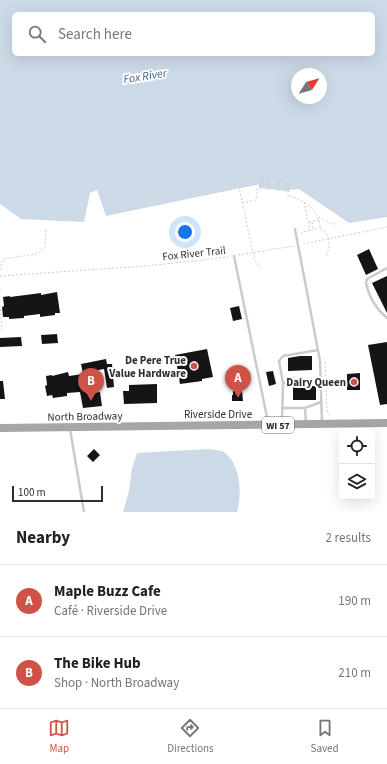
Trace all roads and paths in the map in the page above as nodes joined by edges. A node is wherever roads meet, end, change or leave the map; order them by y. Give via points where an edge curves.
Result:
1 (262, 177) dead end
2 (269, 179) dead end
3 (279, 180) dead end
4 (288, 181) dead end
5 (289, 186) dead end
6 (260, 189) dead end
7 (268, 190) dead end
8 (278, 191) dead end
9 (286, 192) dead end
10 (242, 202) junction
11 (304, 202) junction
12 (318, 216) junction
13 (319, 220) junction
14 (312, 221) junction
15 (308, 222) junction
16 (338, 225) dead end
17 (387, 227) edge
18 (321, 228) junction
19 (46, 229) dead end
20 (295, 229) dead end
21 (314, 230) junction
22 (328, 240) junction
23 (298, 245) junction
24 (253, 252) junction
25 (234, 256) junction
26 (0, 257) edge
27 (326, 257) dead end
28 (3, 259) junction
29 (387, 268) edge
30 (262, 269) dead end
31 (0, 270) edge
32 (0, 276) edge
33 (0, 289) edge
34 (0, 293) edge
35 (0, 305) edge
36 (387, 318) edge
37 (2, 330) dead end
38 (318, 350) junction
39 (321, 380) junction
40 (283, 383) junction
41 (322, 401) junction
42 (282, 408) junction
43 (305, 408) junction
44 (387, 423) edge
45 (268, 425) junction
46 (282, 425) junction
47 (306, 425) junction
48 (322, 425) junction
49 (170, 426) joint
50 (70, 427) junction
51 (0, 428) edge
52 (84, 512) edge

1 - 6 path
2 - 7 path
3 - 8 path
4 - 9 path
5 - 11 path via 288,196
10 - 10 path via 239,188 258,184 256,200
10 - 24 path
11 - 12 path
11 - 15 path
12 - 13 path
12 - 16 path
13 - 14 path
13 - 18 path
14 - 15 path
14 - 21 path
15 - 21 path via 310,230
17 - 22 path, Fox River Trail
18 - 21 path
18 - 22 path
19 - 28 path via 46,248 37,254
20 - 23 lane
22 - 23 path, Fox River Trail
22 - 27 path via 330,248
23 - 24 path, Fox River Trail
23 - 38 lane
24 - 25 path, Fox River Trail
24 - 30 path
25 - 32 path, Fox River Trail via 146,266
25 - 45 lane
26 - 28 path
28 - 31 path
29 - 36 lane via 368,279 366,283 377,309
33 - 34 path
35 - 37 path
38 - 39 lane
38 - 40 lane via 283,356 280,361
39 - 40 lane
39 - 41 lane
40 - 42 lane
41 - 43 lane
41 - 48 lane
42 - 43 lane
42 - 46 lane
43 - 47 lane
44 - 48 main road, Riverside Drive / WI 57
45 - 46 main road, Riverside Drive / WI 57
45 - 49 main road, Riverside Drive / WI 57
46 - 47 main road, Riverside Drive / WI 57
47 - 48 main road, Riverside Drive / WI 57
49 - 50 main road, North Broadway / WI 57
50 - 51 main road, North Broadway / WI 57
50 - 52 lane

